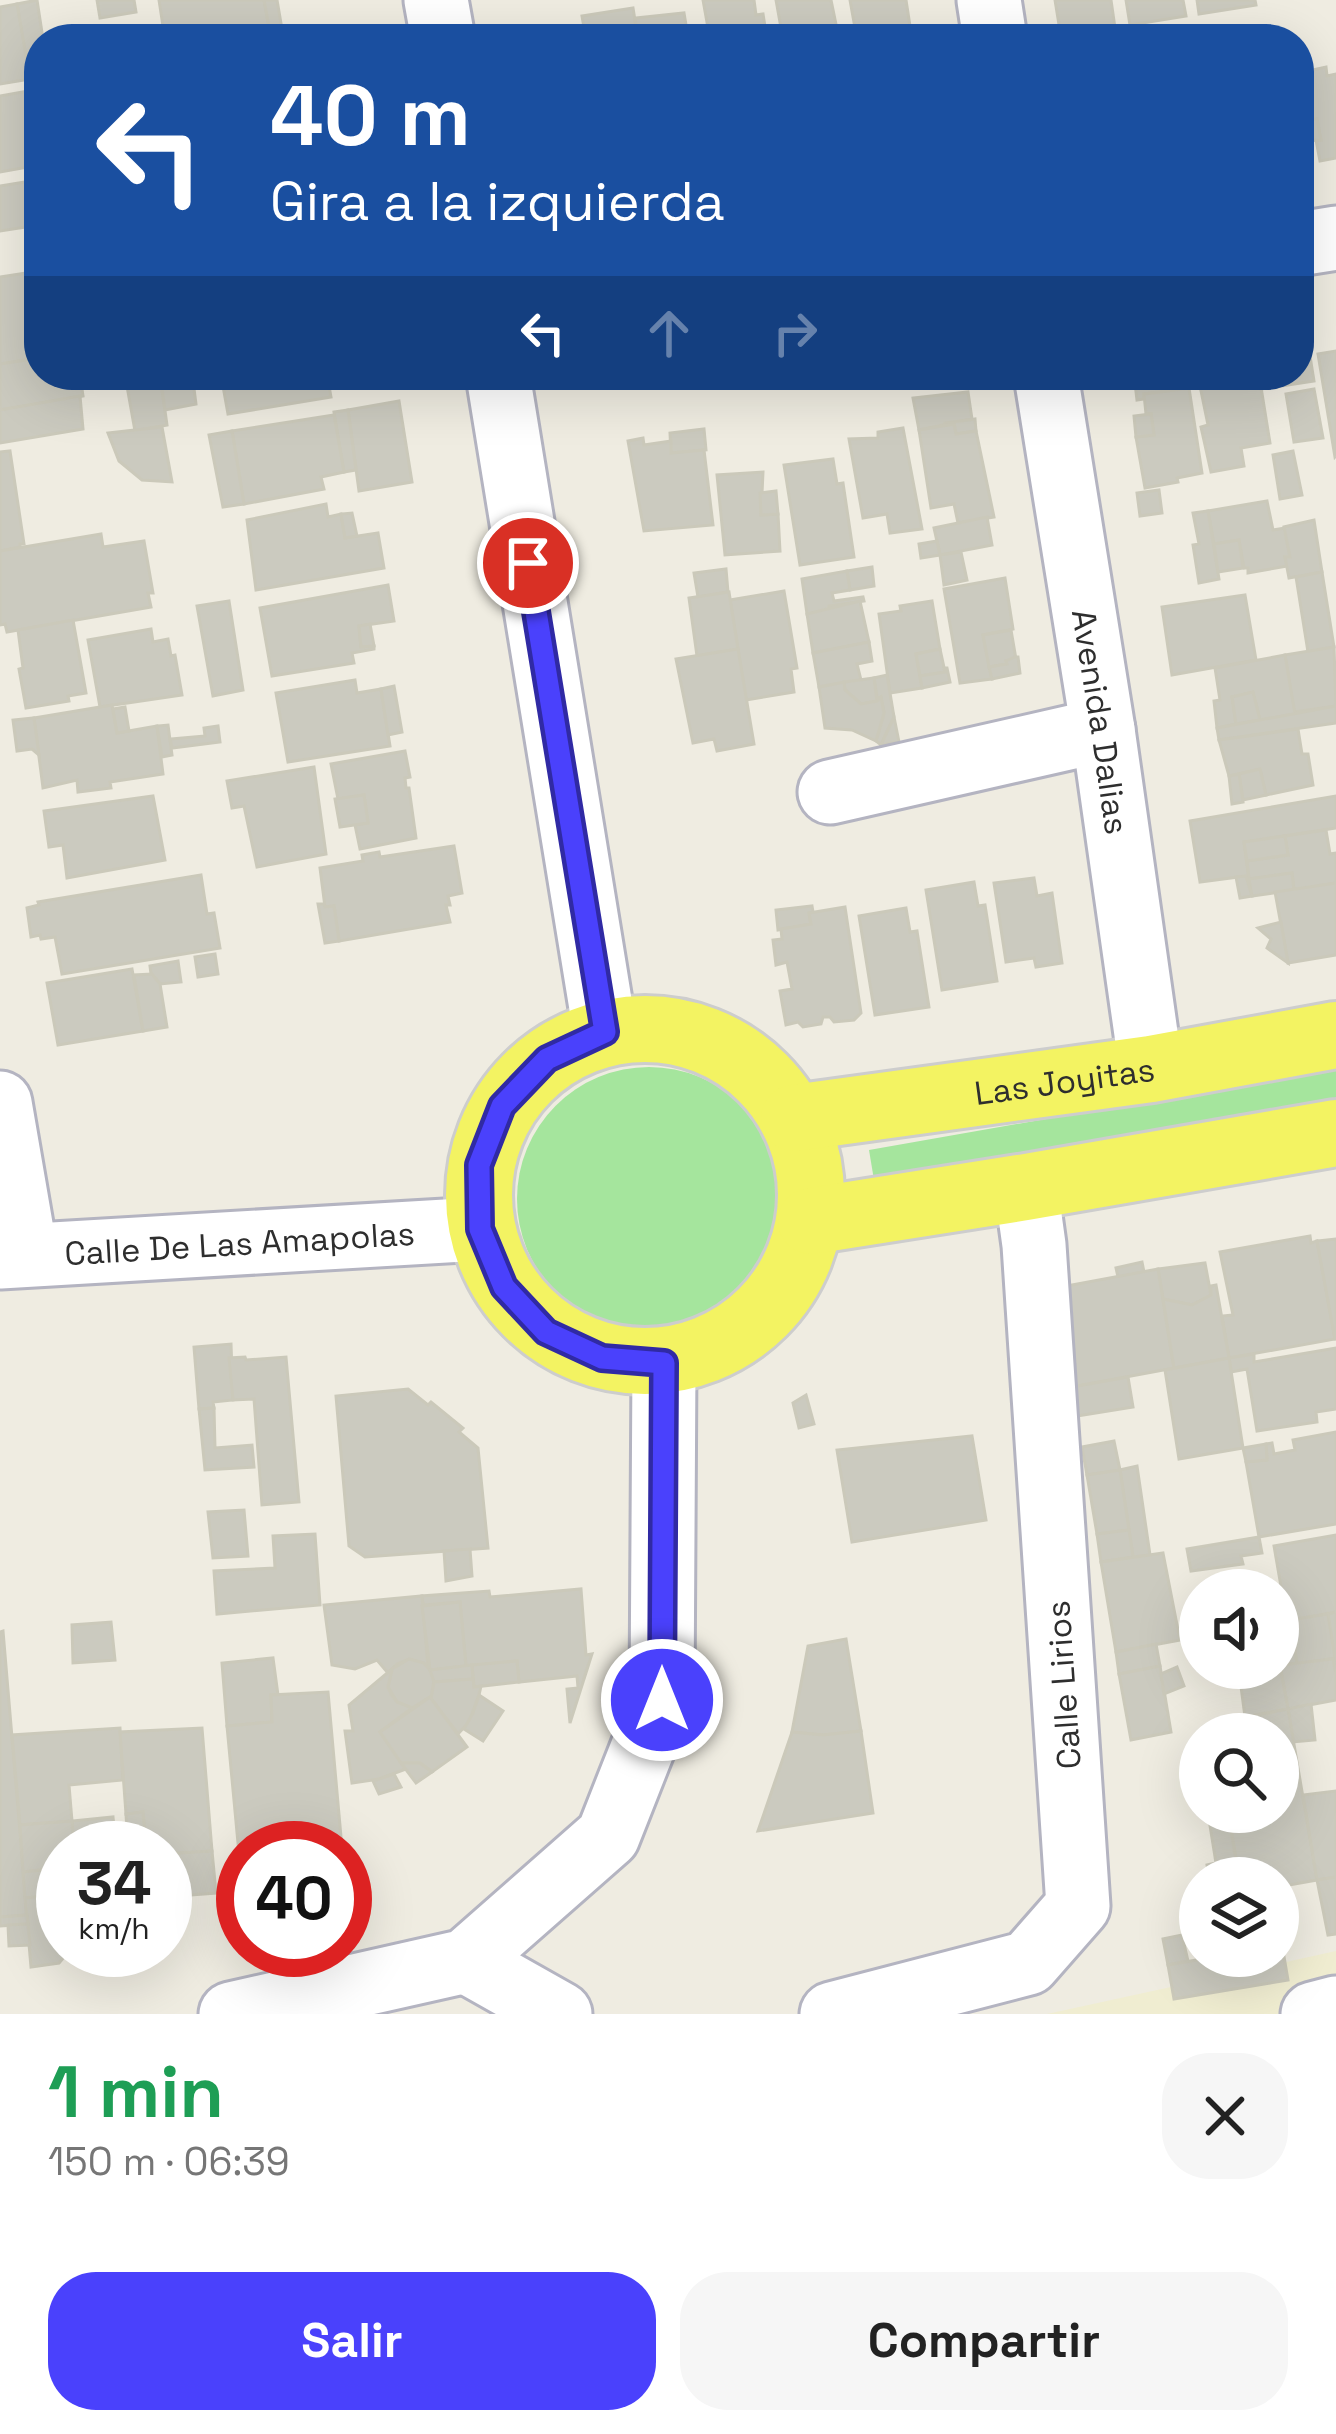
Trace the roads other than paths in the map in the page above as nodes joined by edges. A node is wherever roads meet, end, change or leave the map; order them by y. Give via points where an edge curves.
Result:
1 (500, 390) edge
2 (1048, 390) edge
3 (1103, 730) junction
4 (830, 792) dead end
5 (605, 1032) junction
6 (1336, 1035) edge
7 (1151, 1069) junction
8 (0, 1103) edge
9 (794, 1118) junction
10 (1336, 1133) edge
11 (1026, 1187) junction
12 (811, 1221) junction
13 (480, 1229) junction
14 (13, 1256) edge
15 (664, 1363) junction
16 (466, 1960) junction
17 (1336, 2008) edge
18 (231, 2014) edge
19 (560, 2014) edge
20 (832, 2014) edge
21 (1313, 2014) edge

1 - 5 street
2 - 3 street, Avenida Dalias
3 - 4 street
3 - 7 street, Avenida Dalias
5 - 9 main road via 661,1029 714,1043 760,1074
5 - 13 main road via 547,1059 502,1106 479,1165
6 - 7 main road, Las Joyitas
7 - 9 main road, Las Joyitas
8 - 14 street
9 - 12 main road via 810,1168
10 - 11 main road
11 - 12 main road
11 - 20 street, Calle Lirios via 1078,1906 1028,1964
12 - 15 main road via 785,1289 733,1339
13 - 14 street, Calle De Las Amapolas
13 - 15 main road via 504,1287 546,1332 602,1358
15 - 16 street via 662,1700 608,1836
16 - 18 street
16 - 19 street
17 - 21 street

